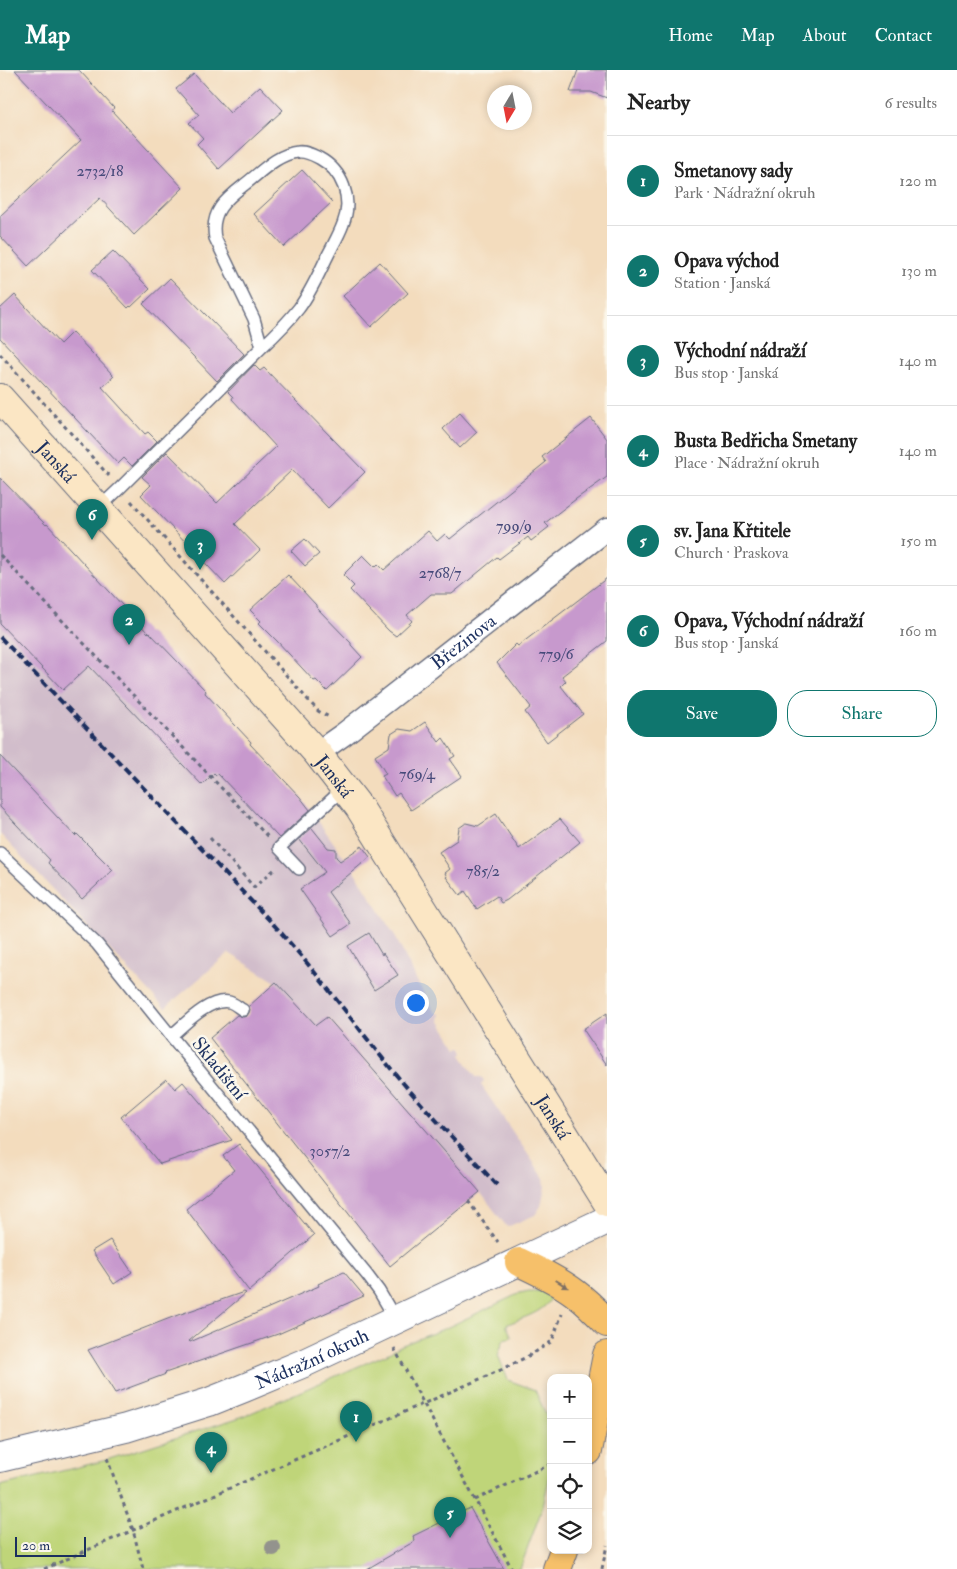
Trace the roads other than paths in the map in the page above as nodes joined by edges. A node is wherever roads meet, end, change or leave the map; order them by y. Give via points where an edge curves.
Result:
1 (262, 347) junction
2 (0, 398) edge
3 (99, 508) junction
4 (607, 529) edge
5 (317, 753) junction
6 (344, 788) junction
7 (0, 853) edge
8 (299, 869) dead end
9 (243, 1010) dead end
10 (171, 1036) junction
11 (607, 1202) edge
12 (607, 1220) edge
13 (519, 1262) junction
14 (396, 1320) junction
15 (607, 1323) edge
16 (607, 1355) edge
17 (592, 1431) edge
18 (0, 1458) edge

1 - 1 lane via 293,315 307,295 344,223 347,207 344,185 338,174 310,153 300,151 281,156 230,196 219,209 213,229 254,319
1 - 3 lane
2 - 3 main road, Janská
3 - 5 main road, Janská
4 - 5 street, Březinova
5 - 6 main road, Janská
6 - 8 lane via 279,848
6 - 11 main road, Janská
7 - 10 lane, Skladištní via 97,944
9 - 10 lane via 230,1002 218,1002 205,1008
10 - 14 lane, Skladištní via 367,1274
12 - 13 street, Nádražní okruh
13 - 14 street, Nádražní okruh
13 -> 15 main road via 574,1292
14 - 18 street, Nádražní okruh via 209,1402 126,1428
16 - 17 main road

